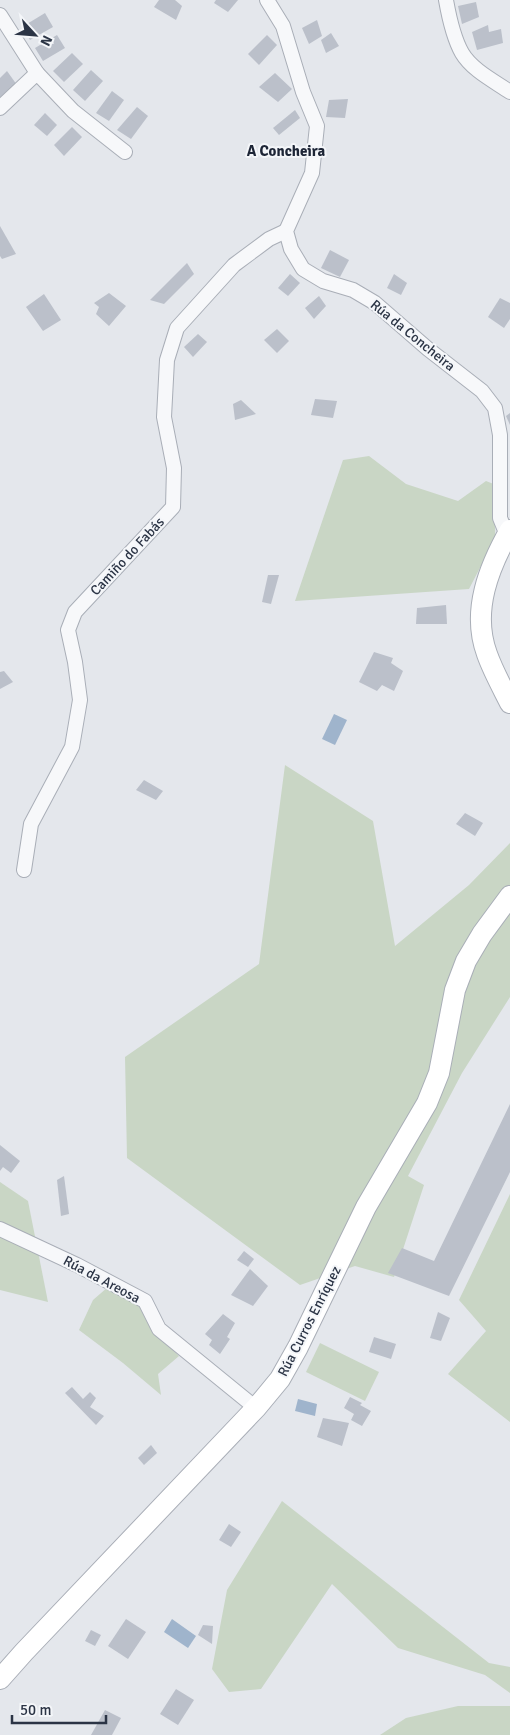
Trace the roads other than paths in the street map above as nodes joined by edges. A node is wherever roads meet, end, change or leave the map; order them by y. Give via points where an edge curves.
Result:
1 (267, 0) edge
2 (446, 0) edge
3 (0, 15) edge
4 (37, 73) junction
5 (510, 92) edge
6 (0, 108) edge
7 (125, 152) dead end
8 (286, 231) junction
9 (508, 532) edge
10 (510, 703) edge
11 (24, 870) dead end
12 (510, 896) edge
13 (0, 1229) edge
14 (256, 1408) junction
15 (0, 1679) edge

1 - 8 street via 283,26 317,126 312,173
2 - 5 street via 462,53 478,70
3 - 4 street
4 - 6 street
4 - 7 street via 73,111
8 - 9 street, Rúa da Concheira via 291,249 303,269 375,303 482,391 495,408 500,435 500,518
8 - 11 street, Camiño do Fabás via 269,238 234,265 177,328 167,360 164,417 174,468 172,507 75,612 68,630 80,700 72,747 31,824
9 - 10 street via 484,587 481,630 487,653
12 - 14 street, Rúa Curros Enríquez via 466,961 455,990 439,1073 428,1103 366,1207 280,1379
13 - 14 street, Rúa da Areosa via 144,1301 159,1329
14 - 15 street, Rúa Curros Enríquez

